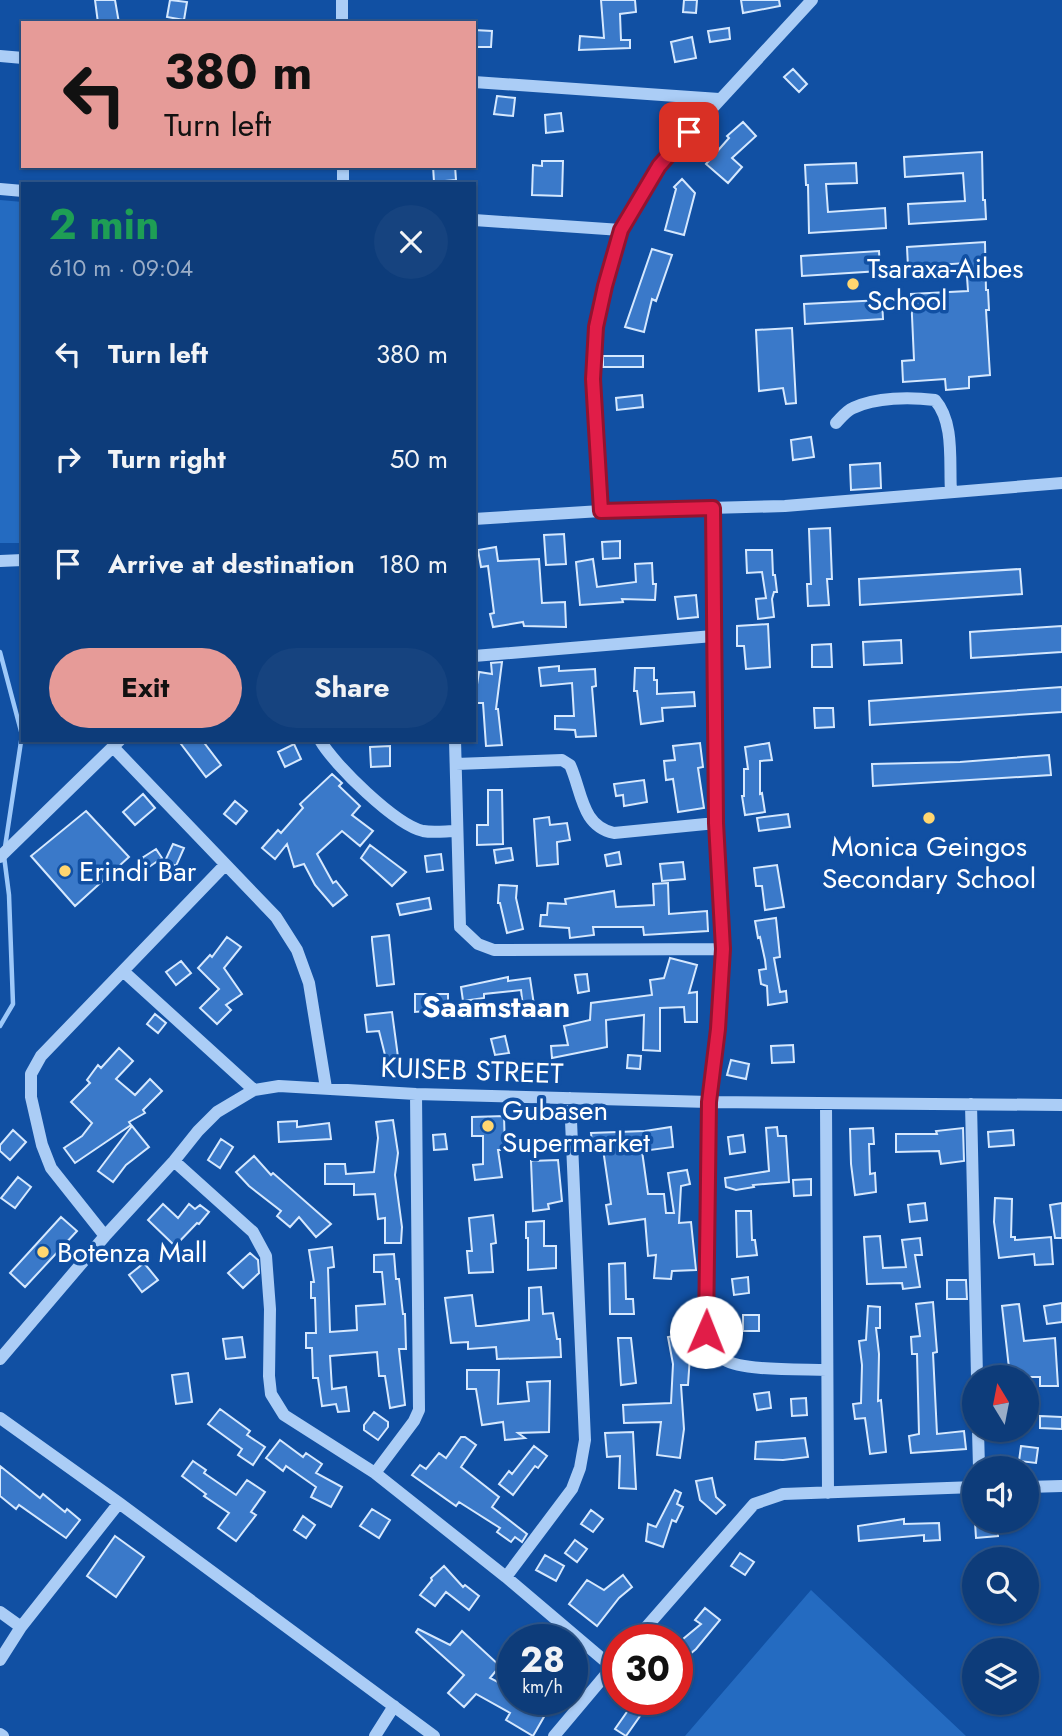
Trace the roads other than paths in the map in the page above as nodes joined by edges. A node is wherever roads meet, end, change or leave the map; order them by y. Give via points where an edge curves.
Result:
1 (342, 0) edge
2 (812, 0) edge
3 (342, 21) edge
4 (0, 56) edge
5 (21, 58) edge
6 (476, 82) edge
7 (719, 99) junction
8 (0, 189) edge
9 (21, 191) edge
10 (476, 220) edge
11 (621, 230) junction
12 (836, 423) dead end
13 (1062, 483) edge
14 (951, 492) junction
15 (713, 508) junction
16 (601, 511) junction
17 (476, 519) edge
18 (21, 560) edge
19 (0, 561) edge
20 (713, 636) junction
21 (476, 656) edge
22 (321, 742) edge
23 (455, 742) edge
24 (116, 743) edge
25 (456, 764) junction
26 (716, 823) junction
27 (457, 831) junction
28 (0, 858) edge
29 (225, 865) junction
30 (723, 949) junction
31 (123, 971) junction
32 (326, 1088) junction
33 (254, 1090) junction
34 (415, 1094) junction
35 (570, 1098) junction
36 (709, 1102) junction
37 (826, 1104) junction
38 (971, 1104) junction
39 (1062, 1105) edge
40 (174, 1161) junction
41 (105, 1236) junction
42 (0, 1359) edge
43 (977, 1365) edge
44 (826, 1370) junction
45 (0, 1418) edge
46 (375, 1473) junction
47 (1062, 1486) edge
48 (1039, 1487) edge
49 (962, 1488) edge
50 (828, 1493) junction
51 (119, 1503) junction
52 (506, 1577) junction
53 (0, 1612) edge
54 (649, 1624) edge
55 (22, 1628) junction
56 (602, 1653) edge
57 (0, 1660) edge
58 (602, 1679) edge
59 (394, 1706) junction
60 (375, 1736) edge
61 (434, 1736) edge
62 (554, 1736) edge

1 - 3 street
2 - 7 street
4 - 5 street
6 - 7 street
7 - 11 street via 659,166
8 - 9 street
10 - 11 street
11 - 16 street via 596,327 593,379
12 - 14 street via 851,408 917,398 935,400 948,422
13 - 14 street
14 - 15 street
15 - 16 street
15 - 20 street
16 - 17 street
18 - 19 street
20 - 21 street
20 - 26 street
22 - 27 street via 350,777 397,817 422,831
23 - 25 street
24 - 28 street
24 - 29 street
25 - 26 street via 562,760 569,765 592,822 614,833
25 - 27 street
26 - 30 street
27 - 30 street via 460,927 478,944 494,950
29 - 31 street
29 - 32 street via 276,917 297,950 310,983
30 - 36 street
31 - 33 street
31 - 41 street via 41,1056 31,1074 35,1123 51,1168
32 - 33 street, KUISEB STREET
32 - 34 street, KUISEB STREET
33 - 40 street, KUISEB STREET via 217,1112
34 - 35 street, KUISEB STREET
34 - 46 street via 419,1410
35 - 36 street, KUISEB STREET
35 - 52 street via 585,1440 572,1489
36 - 37 street, KUISEB STREET
36 - 44 street via 706,1332 714,1349 739,1365
37 - 38 street, KUISEB STREET
37 - 44 street
38 - 39 street, KUISEB STREET
38 - 43 street
40 - 41 street, KUISEB STREET
40 - 46 street via 253,1232 267,1256 269,1376 271,1394 284,1415
41 - 42 street, KUISEB STREET
44 - 50 street
45 - 51 street
46 - 52 street
47 - 48 street
49 - 50 street
50 - 54 street via 783,1494 754,1504
51 - 55 street
51 - 59 street
52 - 56 street
53 - 55 street
55 - 57 street
58 - 62 street
59 - 60 street
59 - 61 street

